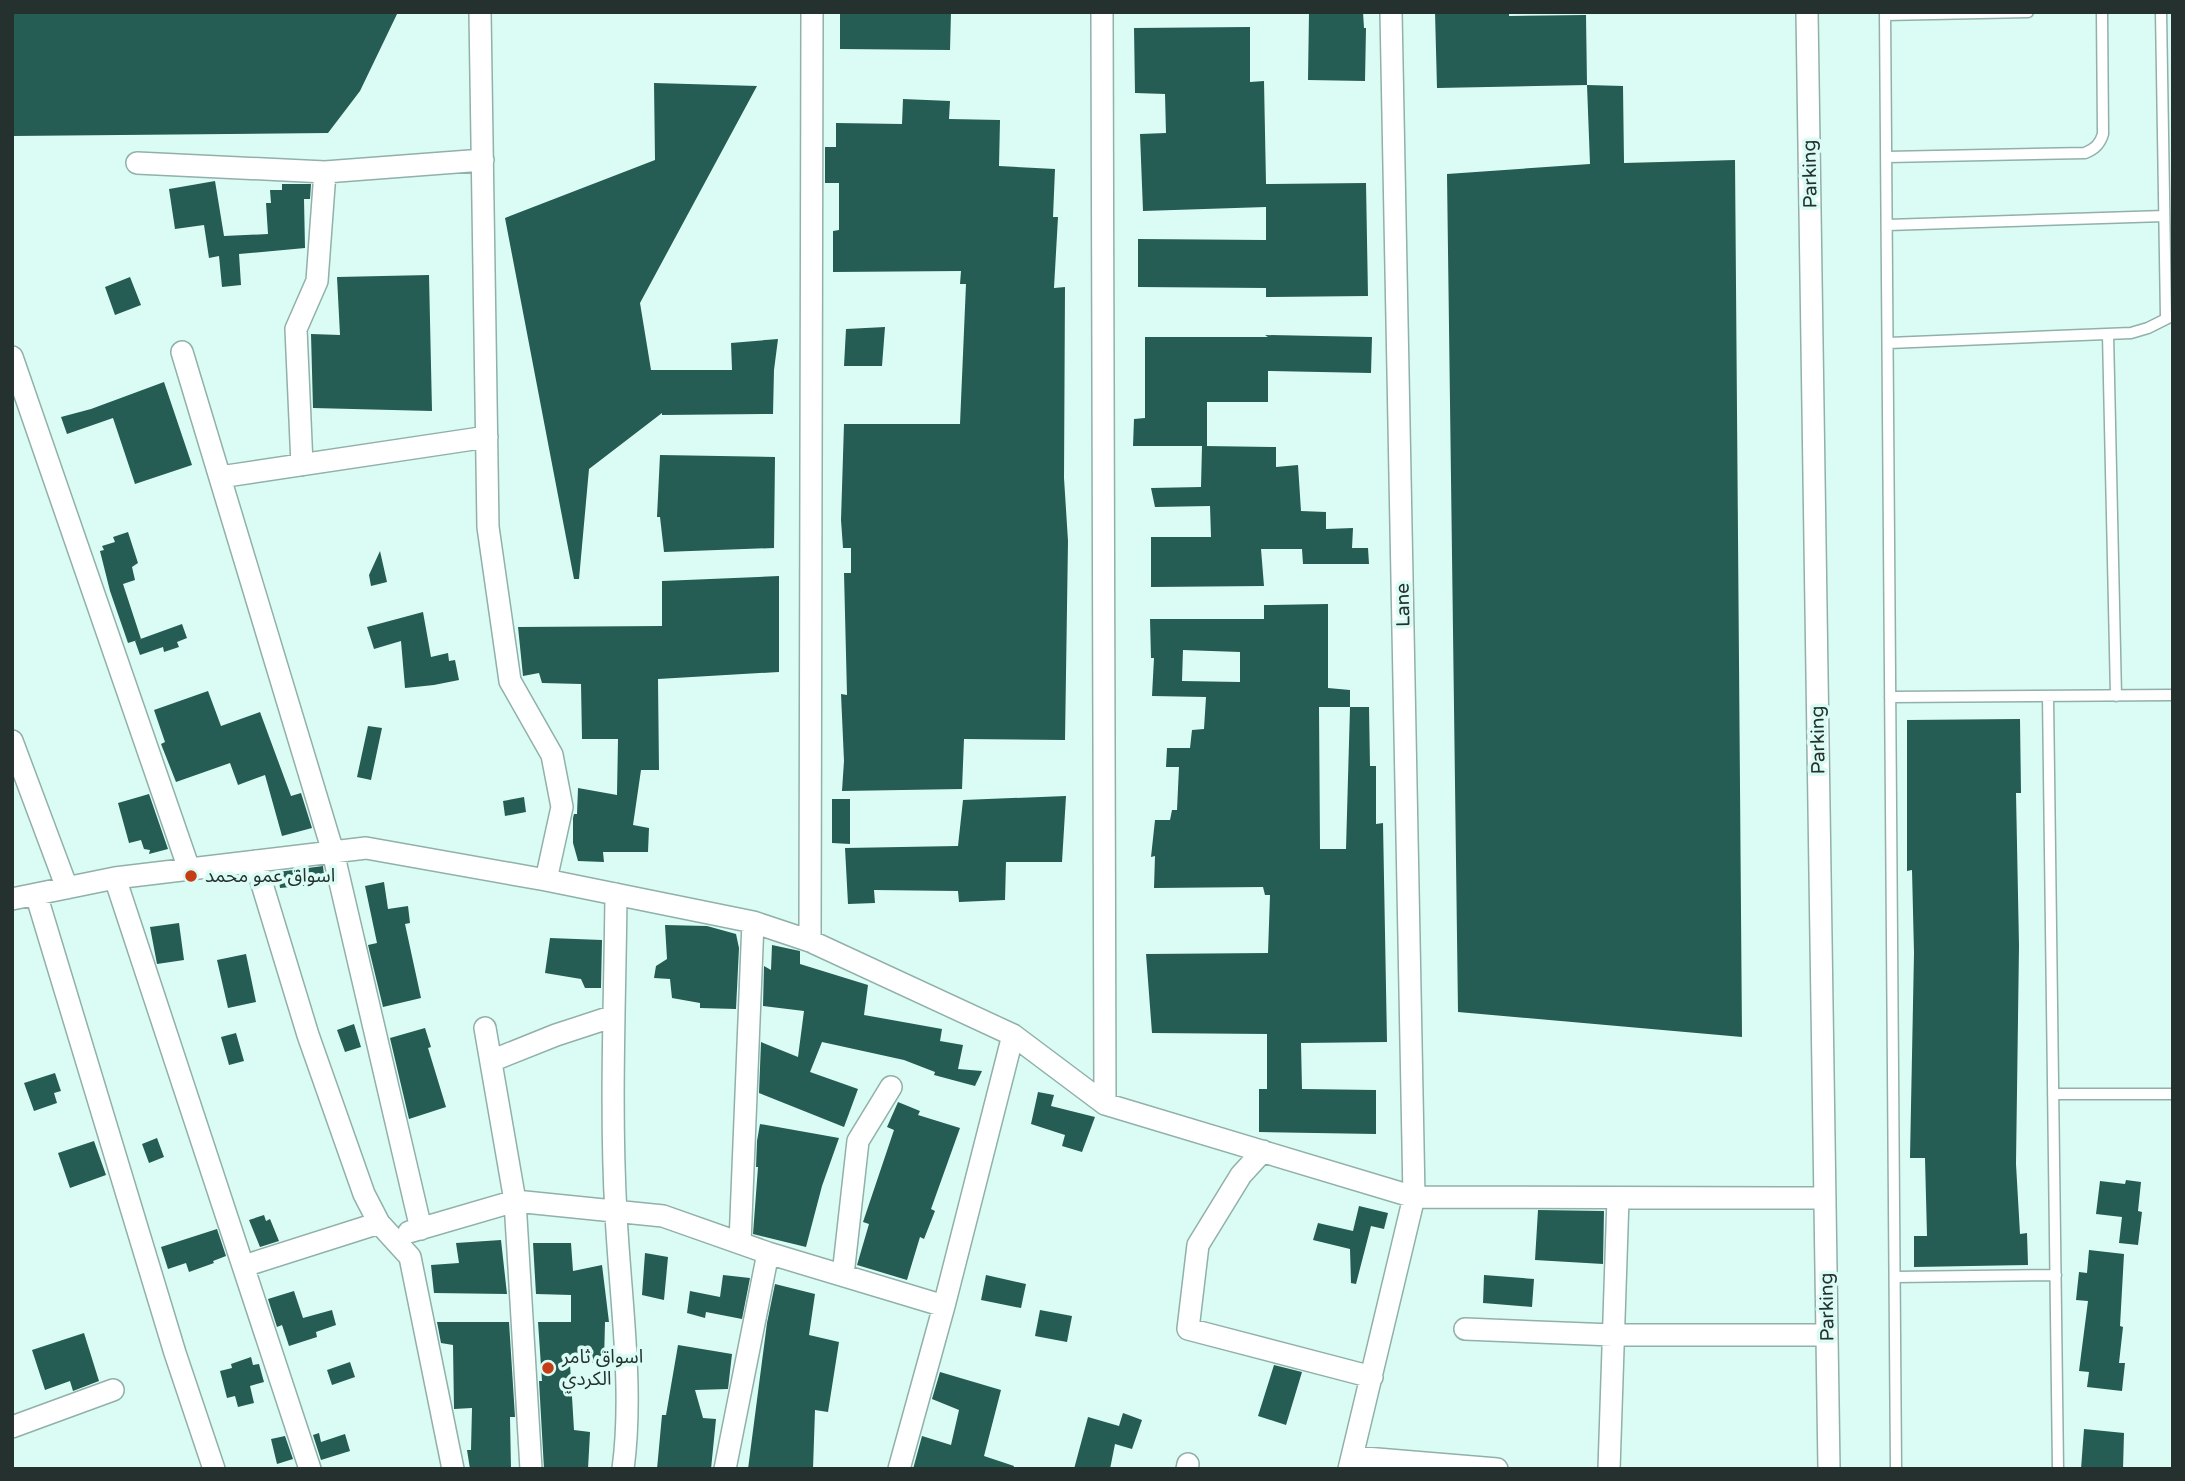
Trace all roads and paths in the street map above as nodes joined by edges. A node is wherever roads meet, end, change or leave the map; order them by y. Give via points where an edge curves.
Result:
1 (480, 12) edge
2 (812, 12) edge
3 (1102, 12) edge
4 (1391, 12) edge
5 (1807, 12) edge
6 (2028, 12) edge
7 (2102, 12) edge
8 (1885, 13) edge
9 (2165, 18) edge
10 (1887, 157) junction
11 (482, 160) junction
12 (137, 163) dead end
13 (2168, 167) edge
14 (325, 172) junction
15 (2164, 216) junction
16 (1888, 225) junction
17 (2169, 318) edge
18 (2108, 334) junction
19 (1889, 343) junction
20 (182, 352) dead end
21 (12, 357) edge
22 (487, 437) junction
23 (302, 465) junction
24 (220, 477) junction
25 (2173, 695) edge
26 (2048, 696) junction
27 (2116, 696) junction
28 (1890, 697) junction
29 (12, 741) edge
30 (333, 852) junction
31 (256, 861) junction
32 (189, 869) junction
33 (115, 878) junction
34 (546, 880) junction
35 (67, 888) junction
36 (36, 894) junction
37 (616, 894) junction
38 (12, 899) edge
39 (753, 922) junction
40 (810, 941) junction
41 (614, 1016) junction
42 (485, 1028) dead end
43 (1013, 1035) junction
44 (491, 1061) junction
45 (891, 1087) dead end
46 (2053, 1094) junction
47 (2173, 1094) edge
48 (1105, 1104) junction
49 (1263, 1151) junction
50 (1414, 1197) junction
51 (1618, 1198) junction
52 (1825, 1198) junction
53 (515, 1200) junction
54 (615, 1210) junction
55 (421, 1228) junction
56 (386, 1230) junction
57 (740, 1243) junction
58 (768, 1252) junction
59 (244, 1266) junction
60 (843, 1275) junction
61 (2056, 1275) junction
62 (1895, 1277) junction
63 (944, 1306) junction
64 (1465, 1329) dead end
65 (1613, 1335) junction
66 (1827, 1335) junction
67 (1372, 1377) junction
68 (113, 1390) dead end
69 (12, 1427) edge
70 (1351, 1463) edge
71 (214, 1469) edge
72 (310, 1469) edge
73 (453, 1469) edge
74 (531, 1469) edge
75 (623, 1469) edge
76 (726, 1469) edge
77 (899, 1469) edge
78 (1497, 1469) edge
79 (1609, 1469) edge
80 (1829, 1469) edge
81 (1896, 1469) edge
82 (2058, 1469) edge

1 - 11 street
2 - 40 street
3 - 48 street
4 - 50 street, Lane
5 - 52 street, Parking
6 - 8 lane
7 - 10 lane via 2103,134 2097,146 2085,153
8 - 10 lane
9 - 13 lane
10 - 16 lane
11 - 14 street
11 - 22 street
12 - 14 street
13 - 15 lane
14 - 23 street via 317,281 296,329
15 - 16 lane
15 - 17 lane
16 - 19 lane
17 - 18 lane via 2140,331
18 - 19 lane
18 - 27 lane
19 - 28 lane
20 - 24 street
21 - 32 street
22 - 23 street
22 - 34 street via 488,527 510,681 552,755 562,807
23 - 24 street
24 - 30 street
25 - 27 lane
26 - 27 lane
26 - 28 lane
26 - 46 lane
28 - 62 lane
29 - 35 street
30 - 31 street
30 - 34 street via 366,848
30 - 55 street
31 - 32 street
31 - 56 street via 308,1035 364,1194
32 - 33 street
33 - 35 street
33 - 59 street
34 - 37 street
35 - 36 street
36 - 38 street
36 - 71 street
37 - 39 street
37 - 41 street
39 - 40 street
39 - 57 street
40 - 43 street
41 - 44 street
41 - 54 street
42 - 44 street
43 - 48 street
43 - 63 street
44 - 53 street
45 - 60 street via 858,1141
46 - 47 lane
46 - 61 lane
48 - 49 street
49 - 50 street
49 - 67 street via 1241,1175 1198,1245 1188,1329
50 - 51 street
50 - 67 street, Lane
51 - 52 street
51 - 65 street
52 - 66 street, Parking
53 - 54 street
53 - 55 street
53 - 74 street
54 - 57 street via 663,1216
54 - 75 street via 628,1429
55 - 56 street
56 - 59 street
56 - 73 street via 410,1257
57 - 58 street
58 - 60 street
58 - 76 street
59 - 72 street
60 - 63 street
61 - 62 lane
61 - 82 lane
62 - 81 lane
63 - 77 street
64 - 65 street
65 - 66 street
65 - 79 street
66 - 80 street, Parking
67 - 70 street, Lane
68 - 69 street
70 - 78 street

